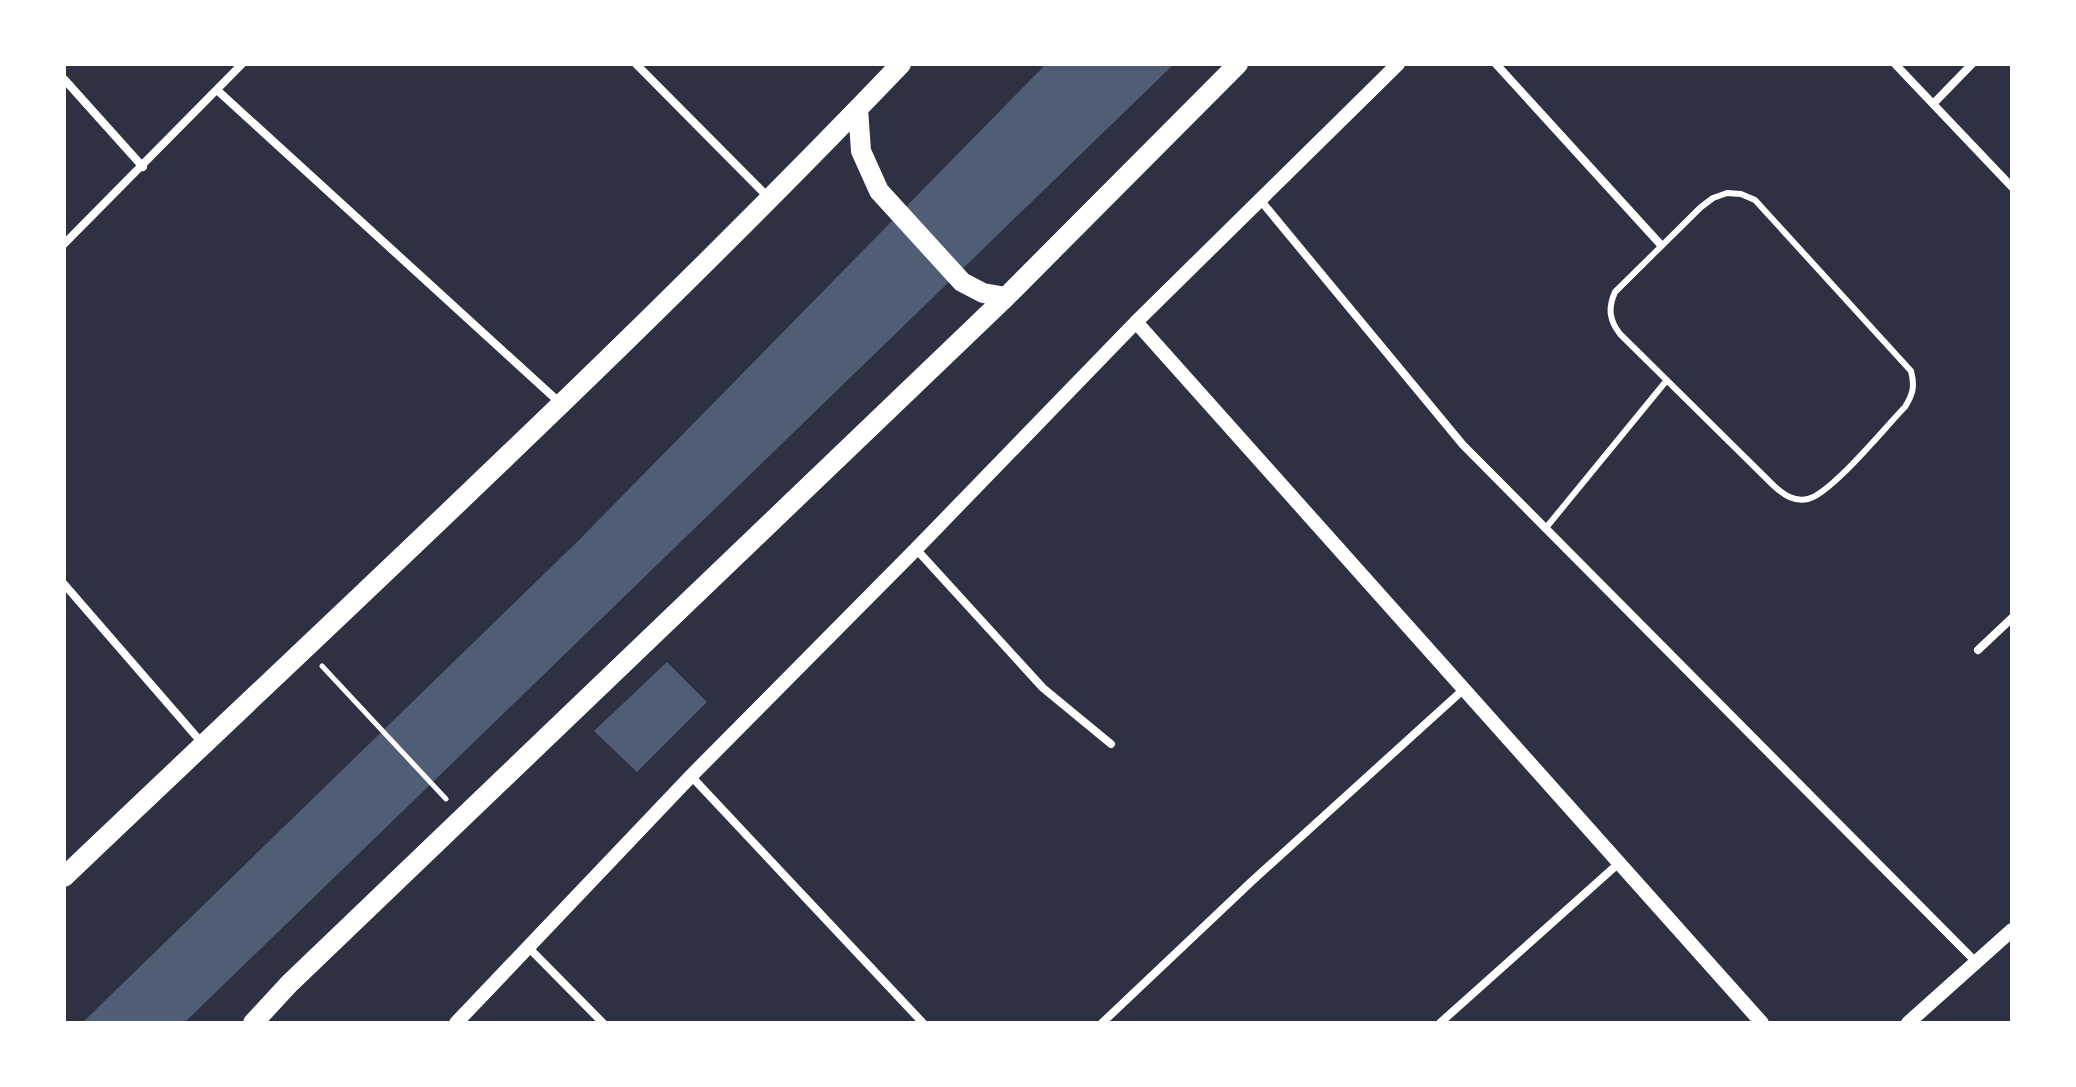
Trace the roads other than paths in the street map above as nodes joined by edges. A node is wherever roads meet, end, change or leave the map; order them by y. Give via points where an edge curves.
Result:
1 (242, 64) edge
2 (636, 64) edge
3 (1238, 64) edge
4 (1398, 64) edge
5 (1496, 64) edge
6 (1895, 64) edge
7 (1972, 64) edge
8 (899, 65) edge
9 (64, 79) edge
10 (217, 90) junction
11 (1933, 104) junction
12 (858, 109) junction
13 (143, 167) junction
14 (2012, 187) edge
15 (770, 198) junction
16 (1261, 201) junction
17 (64, 244) edge
18 (1661, 245) junction
19 (1006, 297) junction
20 (1136, 322) junction
21 (1667, 380) junction
22 (560, 403) junction
23 (1545, 529) junction
24 (916, 549) junction
25 (64, 584) edge
26 (2012, 618) edge
27 (1978, 650) dead end
28 (1464, 689) junction
29 (203, 744) junction
30 (1111, 744) dead end
31 (691, 776) junction
32 (1619, 863) junction
33 (64, 877) edge
34 (2012, 930) edge
35 (529, 948) junction
36 (1976, 962) junction
37 (253, 1023) edge
38 (456, 1023) edge
39 (603, 1023) edge
40 (923, 1023) edge
41 (1102, 1023) edge
42 (1440, 1023) edge
43 (1762, 1023) edge
44 (1908, 1023) edge

1 - 10 street
2 - 15 street
3 - 19 main road
4 - 16 street
5 - 18 street
6 - 11 street
7 - 11 street
8 - 12 main road
9 - 13 street
10 - 13 street
10 - 22 street
11 - 14 street
12 - 15 main road
12 - 19 main road via 861,151 879,191 962,282
13 - 17 street
15 - 22 main road
16 - 20 street
16 - 23 street via 1463,445
18 - 21 lane via 1615,292 1609,309 1614,326
18 - 21 lane via 1713,198 1727,193 1755,200 1904,360 1914,383 1905,407 1827,489 1806,500 1783,495
19 - 37 main road
20 - 24 street
20 - 28 street
21 - 23 lane
22 - 29 main road
23 - 36 street
24 - 30 street via 1043,688
24 - 31 street
25 - 29 street
26 - 27 street
28 - 32 street
28 - 41 street
29 - 33 main road
31 - 35 street
31 - 40 street
32 - 42 street
32 - 43 street
34 - 36 street
35 - 38 street
35 - 39 street
36 - 44 street

